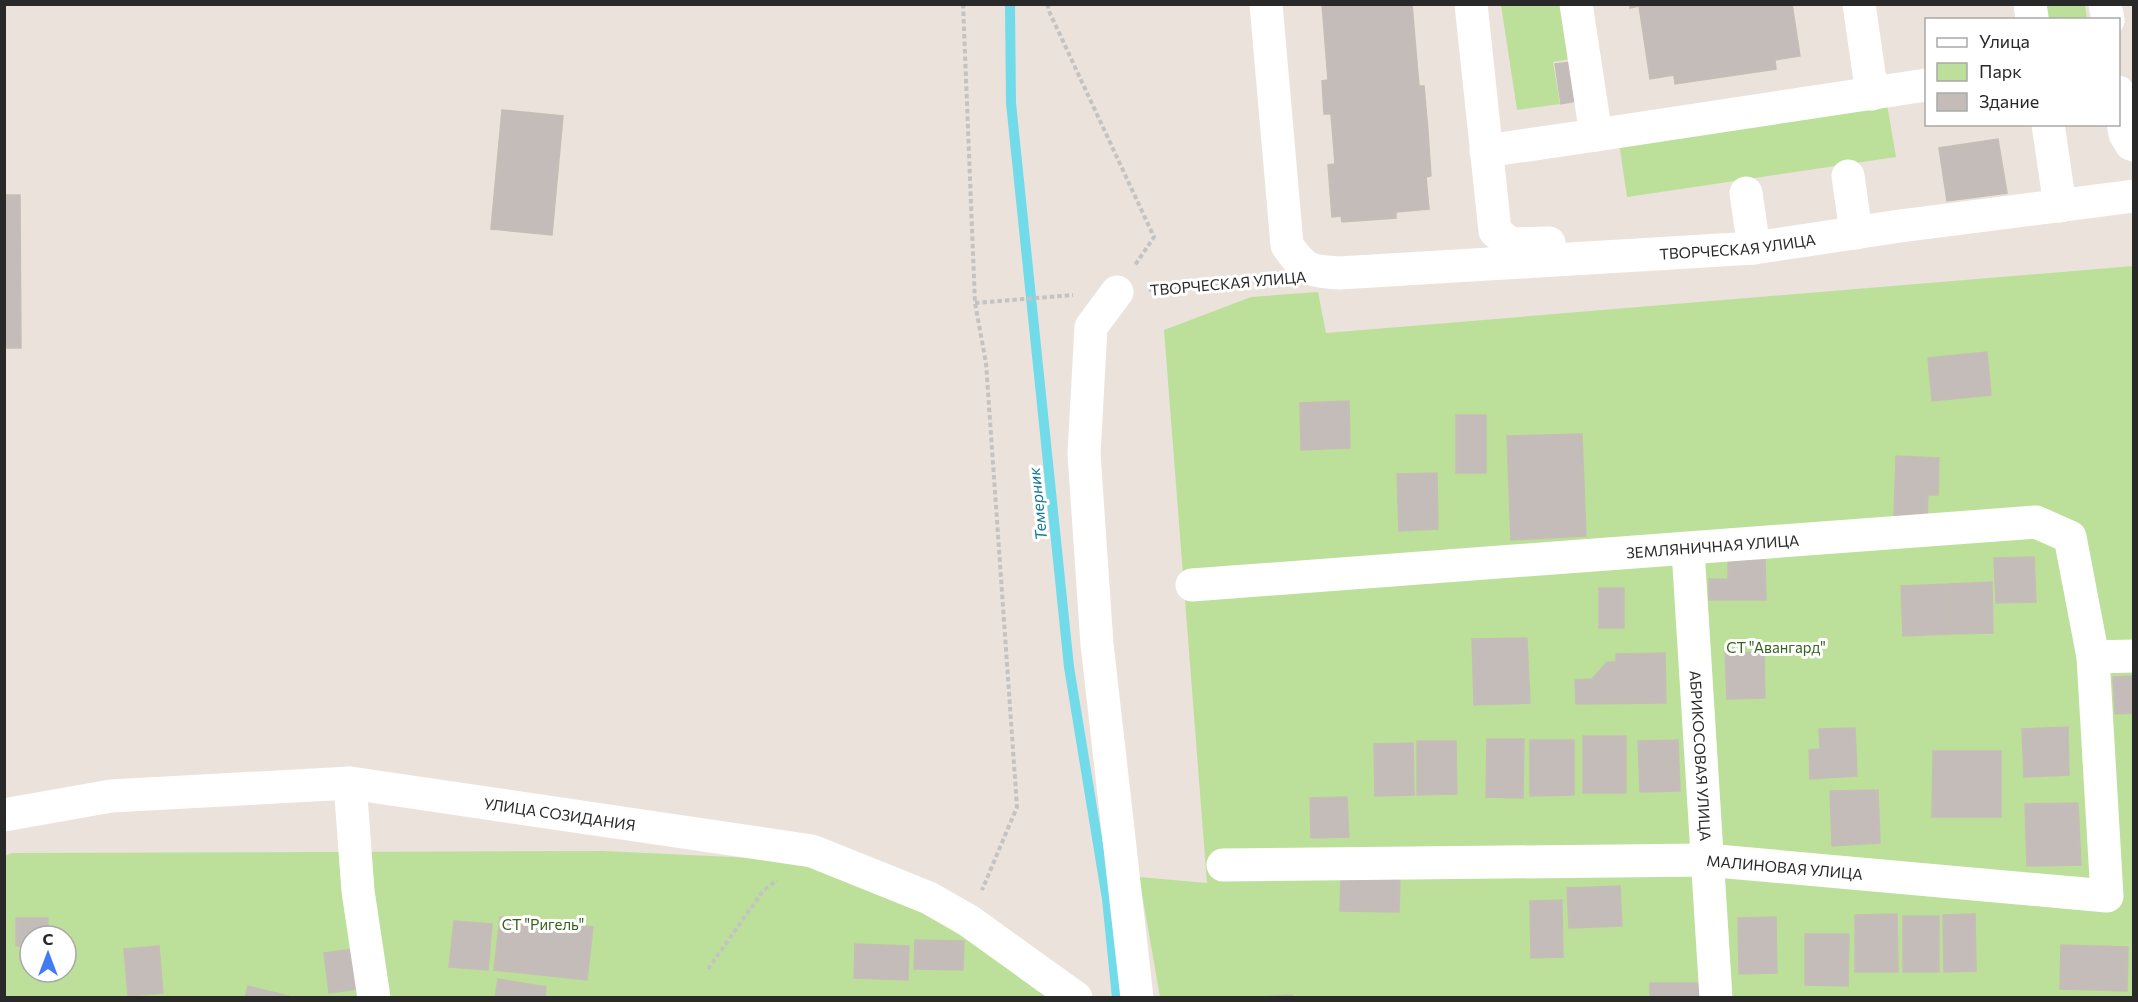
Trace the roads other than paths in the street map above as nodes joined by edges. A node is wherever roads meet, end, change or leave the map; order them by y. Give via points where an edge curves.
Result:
1 (1266, 4) edge
2 (1471, 4) edge
3 (1576, 4) edge
4 (1859, 4) edge
5 (1925, 85) edge
6 (1872, 94) junction
7 (2120, 104) edge
8 (2048, 126) edge
9 (1596, 135) junction
10 (2133, 145) edge
11 (1486, 152) junction
12 (1848, 176) dead end
13 (1746, 193) dead end
14 (2133, 196) edge
15 (2060, 206) junction
16 (1856, 233) junction
17 (1753, 241) junction
18 (1117, 292) road end
19 (1688, 550) junction
20 (1192, 585) dead end
21 (2093, 657) junction
22 (2133, 657) edge
23 (350, 783) junction
24 (4, 815) edge
25 (1706, 860) junction
26 (1223, 865) dead end
27 (374, 998) edge
28 (1077, 998) edge
29 (1137, 998) edge
30 (1716, 998) edge

1 - 17 street, ТВОРЧЕСКАЯ УЛИЦА via 1290,270 1339,273
2 - 11 street
3 - 9 street
4 - 6 street
5 - 6 street
6 - 9 street
7 - 10 street via 2125,134
8 - 15 street
9 - 11 street
11 - 17 street via 1493,225 1510,244
12 - 16 street
13 - 17 street
14 - 15 street, ТВОРЧЕСКАЯ УЛИЦА
15 - 16 street, ТВОРЧЕСКАЯ УЛИЦА
16 - 17 street, ТВОРЧЕСКАЯ УЛИЦА
18 - 29 street via 1091,327 1084,454 1096,644
19 - 20 street, ЗЕМЛЯНИЧНАЯ УЛИЦА
19 - 21 street, ЗЕМЛЯНИЧНАЯ УЛИЦА via 2037,522 2070,537
19 - 25 street, АБРИКОСОВАЯ УЛИЦА
21 - 22 street
21 - 25 street, МАЛИНОВАЯ УЛИЦА via 2107,896
23 - 24 street, УЛИЦА СОЗИДАНИЯ via 111,796
23 - 27 street via 358,891
23 - 28 street, УЛИЦА СОЗИДАНИЯ via 812,851 929,898 969,921
25 - 26 street, МАЛИНОВАЯ УЛИЦА
25 - 30 street, АБРИКОСОВАЯ УЛИЦА

